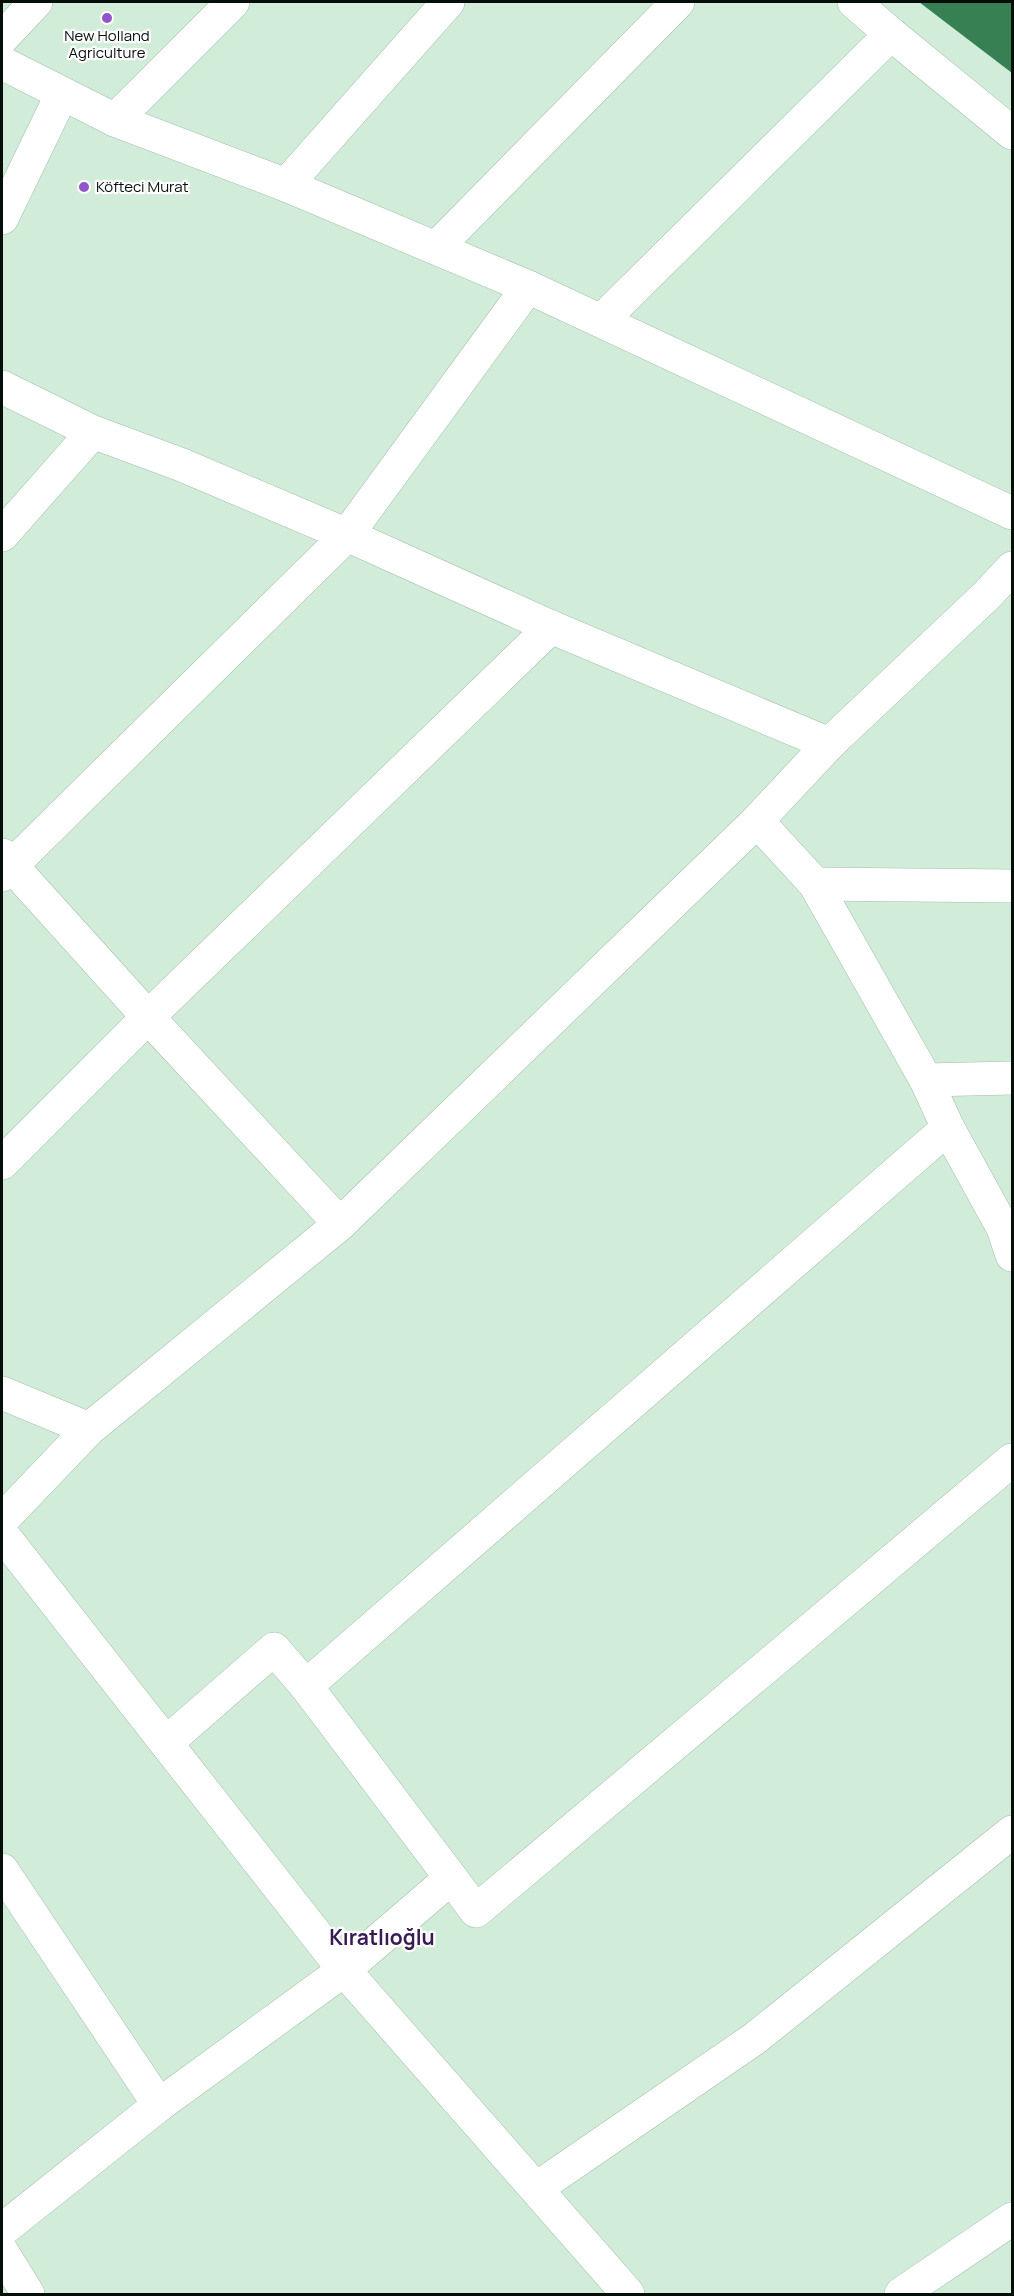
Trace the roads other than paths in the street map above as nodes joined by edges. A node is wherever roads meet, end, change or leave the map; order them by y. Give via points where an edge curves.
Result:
1 (36, 2) edge
2 (233, 2) edge
3 (448, 2) edge
4 (678, 2) edge
5 (854, 2) edge
6 (891, 34) junction
7 (2, 38) edge
8 (2, 63) edge
9 (62, 94) junction
10 (115, 120) junction
11 (1012, 133) edge
12 (286, 185) junction
13 (2, 219) edge
14 (437, 247) junction
15 (528, 287) junction
16 (602, 320) junction
17 (2, 387) edge
18 (93, 432) junction
19 (1012, 513) edge
20 (2, 535) edge
21 (347, 535) junction
22 (1012, 568) edge
23 (551, 627) junction
24 (829, 744) junction
25 (757, 821) junction
26 (5, 866) edge
27 (815, 884) junction
28 (1012, 886) edge
29 (148, 1017) junction
30 (1012, 1078) edge
31 (926, 1080) junction
32 (948, 1128) junction
33 (2, 1163) edge
34 (340, 1224) junction
35 (1009, 1238) edge
36 (2, 1393) edge
37 (90, 1429) junction
38 (1012, 1460) edge
39 (2, 1520) edge
40 (2, 1534) edge
41 (306, 1686) junction
42 (166, 1743) junction
43 (1012, 1832) edge
44 (2, 1870) edge
45 (451, 1878) junction
46 (344, 1970) junction
47 (159, 2105) junction
48 (537, 2188) junction
49 (1012, 2218) edge
50 (2, 2230) edge
51 (2, 2252) edge
52 (28, 2295) edge
53 (628, 2295) edge
54 (901, 2295) edge

1 - 7 street
2 - 10 street
3 - 12 street
4 - 14 street
5 - 6 street
6 - 11 street
6 - 16 street
8 - 9 street
9 - 10 street
9 - 13 street
10 - 12 street
12 - 14 street
14 - 15 street
15 - 16 street
15 - 21 street
16 - 19 street
17 - 18 street
18 - 20 street
18 - 21 street
21 - 23 street
21 - 26 street
22 - 24 street
23 - 24 street
23 - 29 street
24 - 25 street
25 - 27 street
25 - 34 street
26 - 29 street
27 - 28 street
27 - 31 street
29 - 33 street
29 - 34 street
30 - 31 street
31 - 32 street
32 - 35 street
32 - 41 street
34 - 37 street
36 - 37 street
37 - 39 street
38 - 45 street via 476,1911
40 - 42 street
41 - 42 street via 274,1649
41 - 45 street
42 - 46 street
43 - 48 street via 754,2039
44 - 47 street
45 - 46 street
46 - 47 street
46 - 48 street
47 - 50 street
48 - 53 street
49 - 54 street
51 - 52 street

